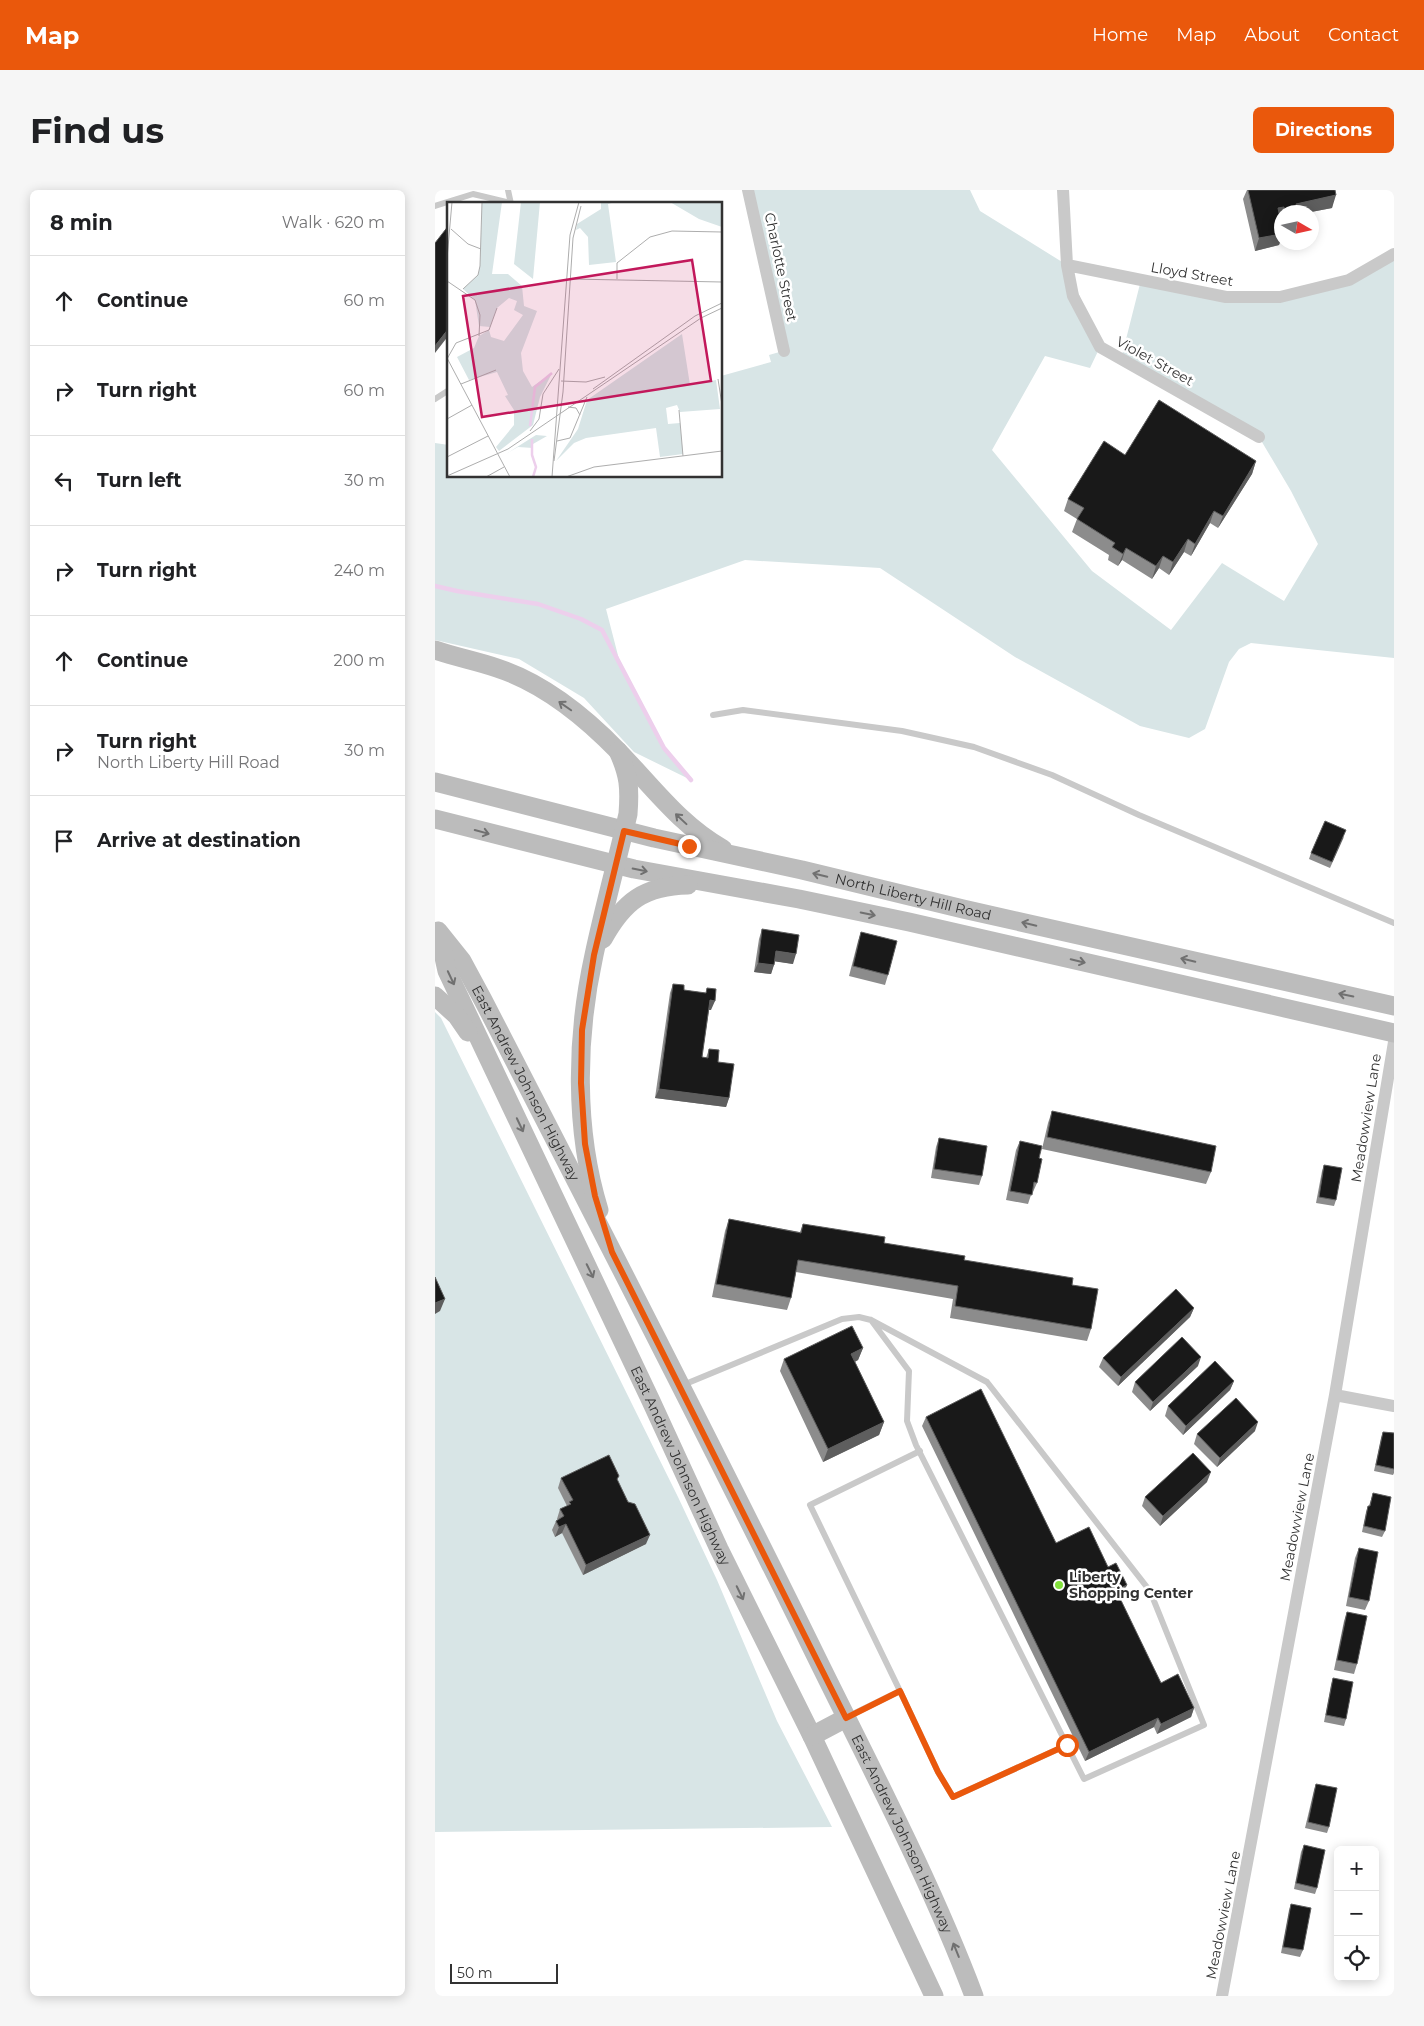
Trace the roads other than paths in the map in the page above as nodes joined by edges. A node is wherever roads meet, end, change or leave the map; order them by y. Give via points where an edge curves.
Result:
1 (748, 190) edge
2 (1063, 190) edge
3 (447, 202) edge
4 (448, 202) edge
5 (507, 202) edge
6 (435, 206) edge
7 (1394, 254) edge
8 (1067, 265) junction
9 (783, 351) dead end
10 (447, 391) edge
11 (435, 399) edge
12 (1259, 437) dead end
13 (435, 650) edge
14 (713, 715) dead end
15 (618, 751) junction
16 (435, 782) edge
17 (435, 819) edge
18 (624, 831) junction
19 (735, 856) junction
20 (616, 864) junction
21 (719, 885) junction
22 (1394, 923) edge
23 (437, 927) edge
24 (594, 955) junction
25 (435, 996) edge
26 (1394, 1006) edge
27 (1394, 1033) edge
28 (1394, 1042) edge
29 (492, 1066) junction
30 (612, 1252) junction
31 (871, 1320) junction
32 (680, 1386) junction
33 (1335, 1395) junction
34 (651, 1401) junction
35 (1394, 1406) edge
36 (920, 1451) junction
37 (900, 1691) junction
38 (846, 1718) junction
39 (812, 1736) junction
40 (1067, 1745) junction
41 (934, 1996) edge
42 (974, 1996) edge
43 (1223, 1996) edge

1 - 9 street, Charlotte Street
2 - 8 street, Violet Street
3 - 6 lane
4 - 5 lane via 473,194
7 - 8 street, Lloyd Street via 1349,280 1280,297 1226,297
8 - 12 street, Violet Street via 1073,296 1100,347
10 - 11 lane
15 -> 13 main road via 581,717 539,687 498,668
14 - 22 lane via 743,710 902,731 974,747 1053,775
15 - 18 main road via 627,770 629,794
19 -> 15 main road via 683,821
16 - 18 main road, North Liberty Hill Road
17 -> 20 main road, North Liberty Hill Road
18 - 19 main road, North Liberty Hill Road
18 - 20 main road
26 -> 19 main road, North Liberty Hill Road
20 -> 21 main road, North Liberty Hill Road
20 - 24 main road
21 - 24 main road via 657,888 645,893 613,920
21 -> 27 main road, North Liberty Hill Road via 909,922
23 -> 29 main road, East Andrew Johnson Highway via 447,971
23 - 30 main road, East Andrew Johnson Highway via 467,969
24 - 30 main road via 582,1030 581,1083 585,1144 595,1196
25 - 29 main road via 457,1016
28 - 33 street, Meadowview Lane
29 -> 34 main road, East Andrew Johnson Highway
30 - 32 main road, East Andrew Johnson Highway
31 - 32 lane via 859,1317 842,1319
31 - 36 lane via 909,1371 907,1421
31 - 40 lane via 987,1382 1150,1591 1204,1725 1084,1779
32 - 34 main road
32 - 38 main road, East Andrew Johnson Highway
33 - 35 street
33 - 43 street, Meadowview Lane
34 -> 39 main road, East Andrew Johnson Highway via 719,1549
36 - 37 lane via 810,1505
36 - 40 lane
37 - 38 lane
37 - 40 lane via 953,1797
38 - 39 main road
42 -> 38 main road, East Andrew Johnson Highway via 952,1940
39 - 41 main road, East Andrew Johnson Highway

